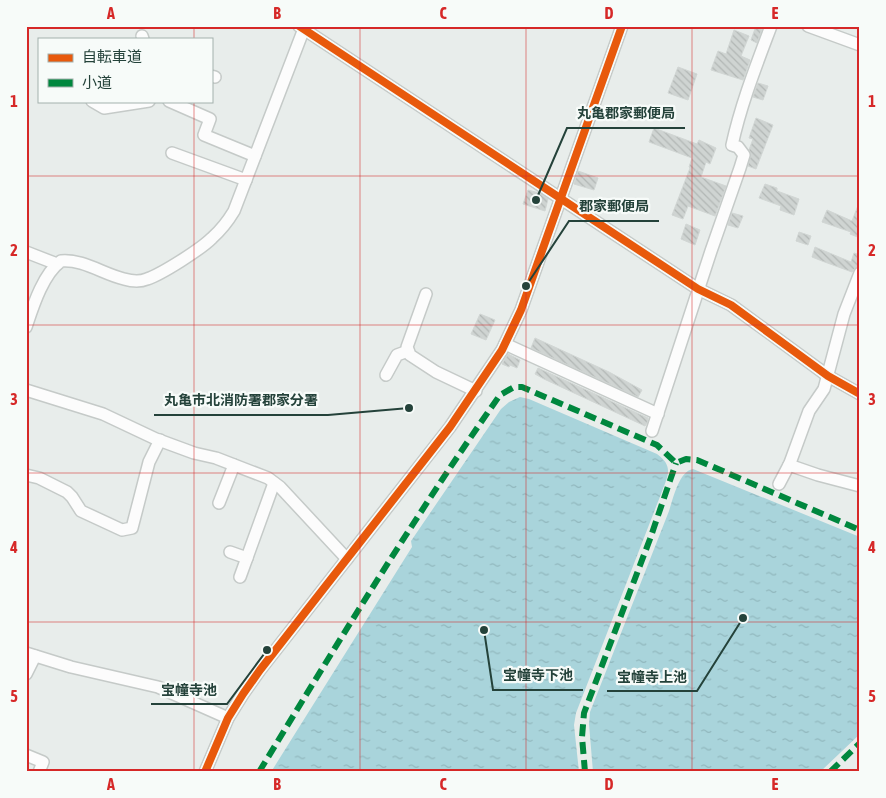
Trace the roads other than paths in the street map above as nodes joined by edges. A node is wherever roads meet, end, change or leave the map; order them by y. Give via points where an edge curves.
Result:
1 (622, 26) edge
2 (770, 26) edge
3 (808, 26) edge
4 (303, 27) edge
5 (860, 45) edge
6 (94, 102) edge
7 (143, 102) edge
8 (170, 102) edge
9 (172, 153) dead end
10 (255, 156) junction
11 (246, 180) junction
12 (560, 197) junction
13 (26, 252) edge
14 (56, 264) junction
15 (860, 273) edge
16 (698, 289) junction
17 (426, 294) dead end
18 (26, 327) edge
19 (505, 344) junction
20 (408, 351) junction
21 (386, 376) dead end
22 (828, 376) junction
23 (26, 390) edge
24 (476, 391) junction
25 (860, 394) edge
26 (658, 414) junction
27 (652, 431) dead end
28 (160, 440) junction
29 (234, 465) junction
30 (789, 465) junction
31 (26, 475) edge
32 (274, 483) junction
33 (778, 484) dead end
34 (860, 486) edge
35 (219, 503) dead end
36 (230, 552) dead end
37 (246, 558) junction
38 (347, 559) junction
39 (240, 576) dead end
40 (31, 655) edge
41 (26, 674) edge
42 (228, 718) junction
43 (26, 755) edge
44 (39, 772) edge
45 (204, 772) edge

1 - 12 street
2 - 16 street via 735,130 732,145 744,155
3 - 5 street
4 - 10 street
4 - 12 street
6 - 7 street via 104,108
8 - 10 street via 210,119 204,135
9 - 11 street
10 - 11 street
11 - 14 street via 234,211 224,226 198,249 148,279 124,279 72,261
12 - 16 street
12 - 19 street via 521,310
13 - 14 street
14 - 18 street via 40,290
15 - 22 street via 844,314
16 - 22 street via 732,305
16 - 26 street
17 - 20 street
19 - 24 street
19 - 26 street
20 - 21 street via 397,355
20 - 24 street via 436,372
22 - 25 street
22 - 30 street via 824,389 809,411
23 - 28 street via 103,414
24 - 38 street
26 - 27 street
28 - 29 street
28 - 31 street via 148,462 132,528 122,530 81,511 67,492
29 - 32 street
29 - 35 street
30 - 33 street
30 - 34 street
32 - 37 street
32 - 38 street
36 - 37 street
37 - 39 street
38 - 42 street via 260,670
40 - 41 street
40 - 42 street via 158,687
42 - 45 street
43 - 44 street via 43,762

